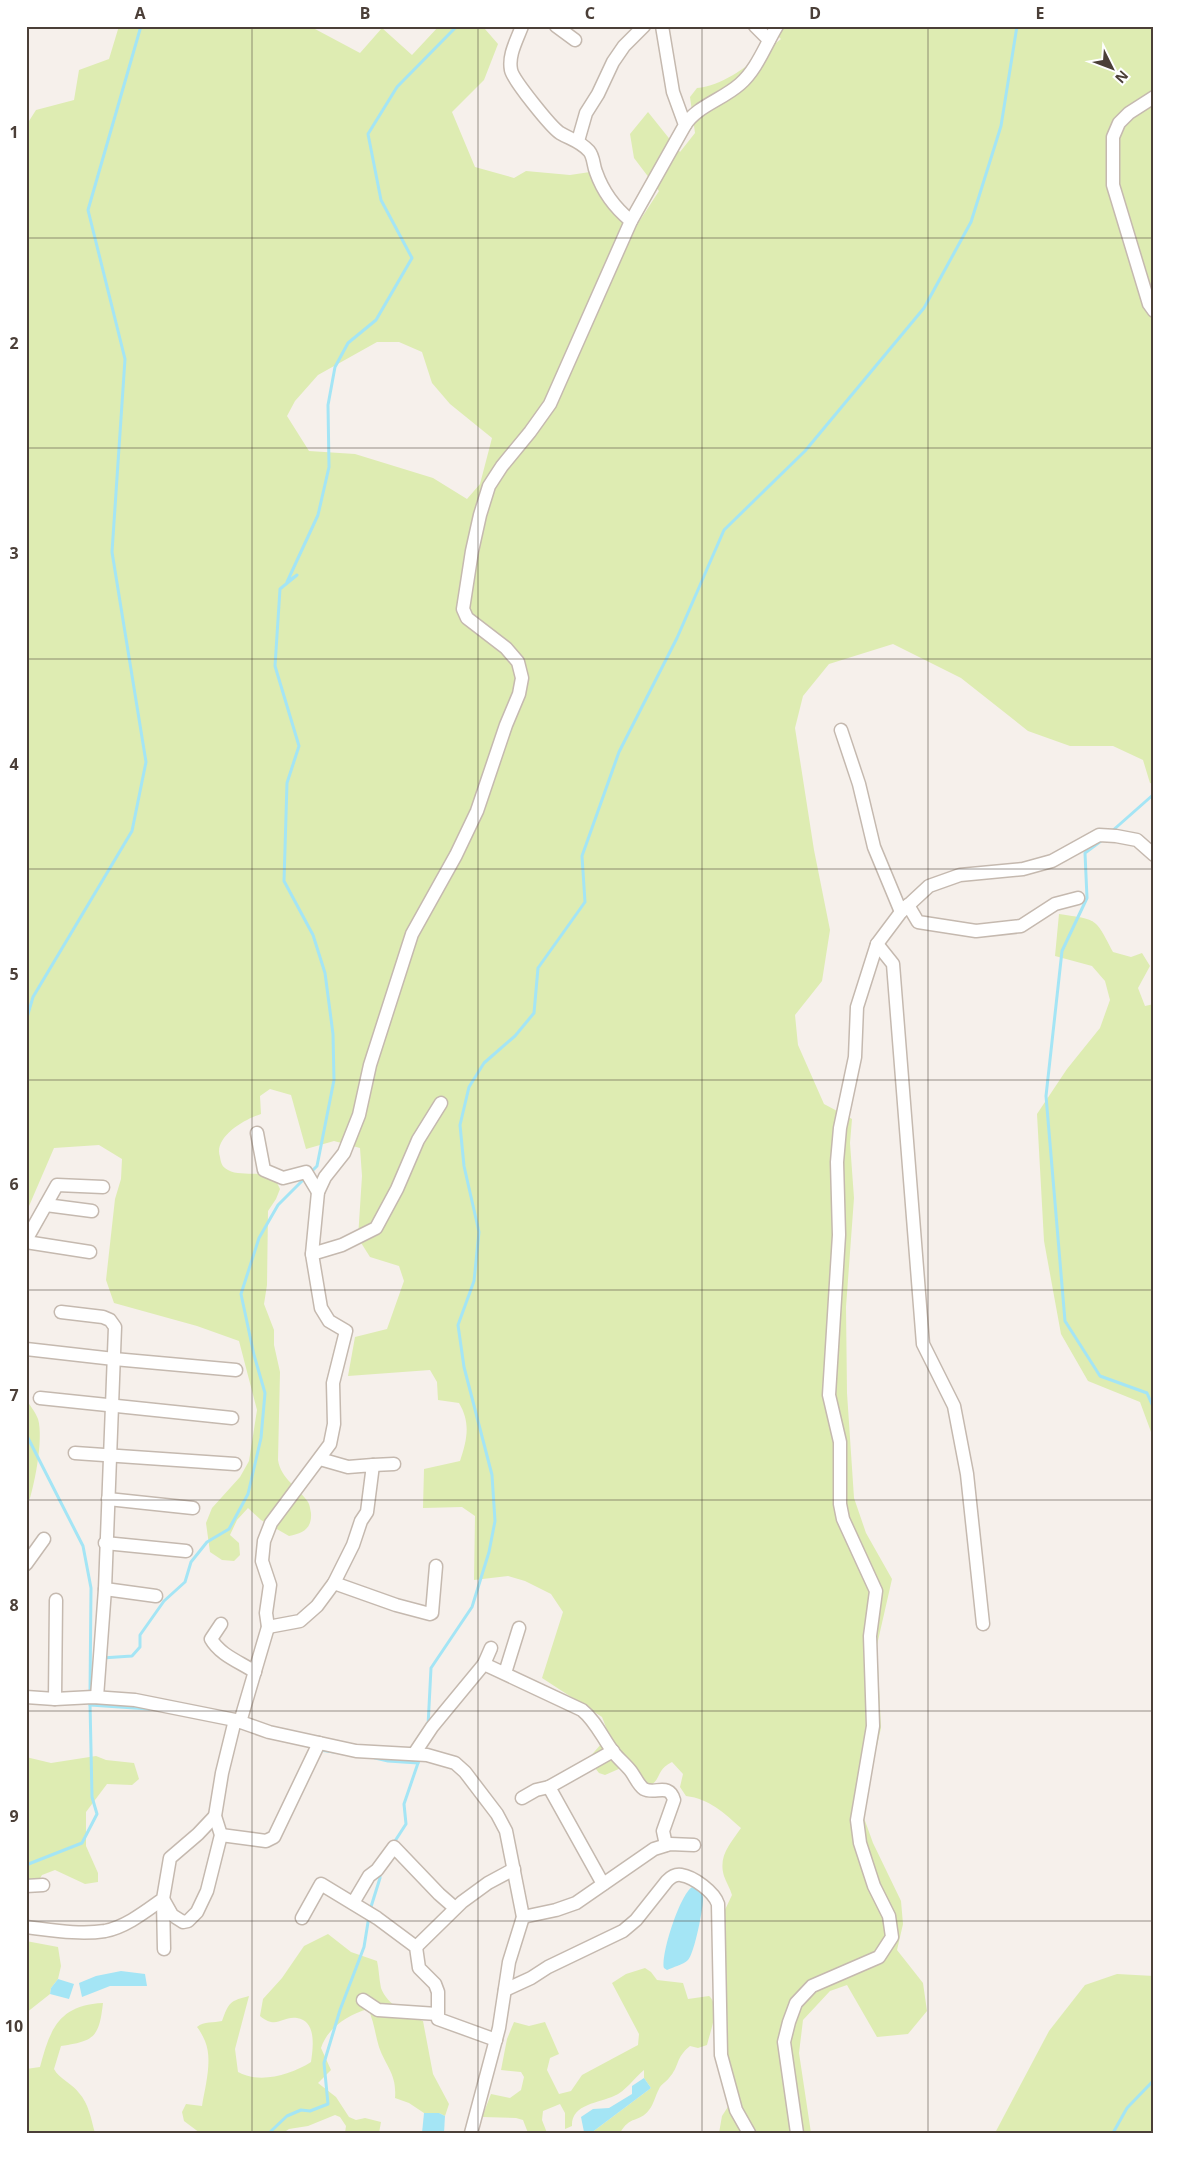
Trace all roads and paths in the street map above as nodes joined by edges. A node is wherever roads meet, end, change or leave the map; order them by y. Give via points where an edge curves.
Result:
1 (522, 26) edge
2 (556, 26) edge
3 (644, 26) edge
4 (662, 26) edge
5 (755, 26) edge
6 (777, 26) edge
7 (576, 40) dead end
8 (769, 40) junction
9 (1154, 97) edge
10 (685, 125) junction
11 (578, 141) junction
12 (631, 221) junction
13 (1154, 311) edge
14 (841, 730) dead end
15 (1154, 855) edge
16 (1078, 898) dead end
17 (905, 909) junction
18 (877, 944) junction
19 (441, 1103) dead end
20 (257, 1133) dead end
21 (103, 1187) dead end
22 (318, 1192) junction
23 (46, 1205) junction
24 (92, 1211) dead end
25 (26, 1241) edge
26 (90, 1252) dead end
27 (312, 1254) junction
28 (61, 1312) dead end
29 (26, 1348) edge
30 (114, 1360) junction
31 (236, 1370) dead end
32 (40, 1398) dead end
33 (113, 1405) junction
34 (232, 1418) dead end
35 (75, 1453) dead end
36 (110, 1456) junction
37 (320, 1459) junction
38 (234, 1464) dead end
39 (394, 1464) dead end
40 (373, 1465) junction
41 (108, 1499) junction
42 (193, 1508) dead end
43 (44, 1539) dead end
44 (105, 1543) junction
45 (186, 1551) dead end
46 (26, 1564) edge
47 (436, 1566) dead end
48 (334, 1583) junction
49 (105, 1589) junction
50 (156, 1596) dead end
51 (56, 1600) dead end
52 (221, 1624) dead end
53 (983, 1624) dead end
54 (268, 1627) junction
55 (519, 1628) dead end
56 (492, 1648) dead end
57 (484, 1664) junction
58 (255, 1672) junction
59 (505, 1673) junction
60 (26, 1697) edge
61 (92, 1697) junction
62 (55, 1699) junction
63 (236, 1723) junction
64 (317, 1748) junction
65 (613, 1751) junction
66 (420, 1754) junction
67 (549, 1787) junction
68 (522, 1798) dead end
69 (215, 1816) junction
70 (221, 1834) junction
71 (666, 1845) junction
72 (694, 1845) dead end
73 (514, 1869) junction
74 (603, 1884) junction
75 (43, 1885) dead end
76 (26, 1886) edge
77 (163, 1899) junction
78 (356, 1905) junction
79 (455, 1908) junction
80 (523, 1917) junction
81 (302, 1918) dead end
82 (26, 1927) edge
83 (416, 1947) junction
84 (164, 1949) dead end
85 (505, 1990) junction
86 (363, 2000) dead end
87 (436, 2014) junction
88 (496, 2040) junction
89 (471, 2133) edge
90 (749, 2133) edge
91 (797, 2133) edge

1 - 11 street via 514,45 513,74 559,132
2 - 7 street
3 - 11 street via 613,62 586,113
4 - 10 street via 673,92
5 - 8 street
6 - 8 street
8 - 10 street via 746,79 692,114
9 - 13 street via 1129,113 1119,123 1113,137 1113,185 1149,304
10 - 12 street
11 - 12 street via 590,152 595,171 614,206
12 - 22 street via 550,404 489,486 472,551 463,609 467,618 506,648 518,662 522,678 519,694 477,810 412,934 370,1065 359,1115 344,1152
14 - 17 street via 859,784 874,846
15 - 17 street via 1137,840 1099,836 1052,861 1023,869 960,874 930,886
16 - 17 street via 1055,904 1021,926 976,931 918,923
17 - 18 street
18 - 53 street via 893,964 923,1344 954,1406 967,1474
18 - 91 street via 857,1007 855,1057 840,1128 837,1162 839,1235 829,1395 840,1442 840,1504 876,1592 870,1636 873,1726 857,1820 860,1843 874,1886 889,1916 892,1936 879,1957 812,1986 796,2003 784,2042
19 - 27 street via 418,1140 376,1228 342,1245
20 - 22 street via 264,1170 282,1178 308,1176
21 - 23 street via 59,1184
22 - 27 street
23 - 24 street
23 - 25 street
25 - 26 street
27 - 37 street via 321,1308 329,1321 346,1330 332,1382 334,1434
28 - 30 street via 110,1320 115,1327
29 - 30 street
30 - 31 street
30 - 33 street
32 - 33 street
33 - 34 street
33 - 36 street
35 - 36 street
36 - 38 street
36 - 41 street
37 - 40 street via 348,1466
37 - 54 street via 272,1522 264,1541 262,1561 270,1585 266,1613
39 - 40 street
40 - 48 street via 367,1512
41 - 42 street
41 - 44 street
43 - 46 street
44 - 45 street
44 - 49 street
47 - 48 street via 430,1614
48 - 54 street via 317,1606 300,1621
49 - 50 street
49 - 61 street
51 - 62 street
52 - 58 street via 211,1638 214,1644
54 - 58 street
55 - 59 street
56 - 57 street
57 - 59 street
57 - 66 street via 429,1732
58 - 63 street
59 - 65 street via 582,1710
60 - 62 street
61 - 62 street
61 - 63 street via 135,1700
63 - 64 street
63 - 69 street via 222,1773
64 - 66 street
64 - 70 street via 274,1837 266,1841
65 - 67 street
65 - 71 street via 644,1788 665,1789 673,1797 664,1831
66 - 73 street via 455,1764 465,1772 506,1831
67 - 68 street
67 - 74 street
69 - 70 street
69 - 77 street via 170,1858
70 - 77 street via 205,1896 192,1917 185,1922 180,1921
71 - 72 street
71 - 74 street via 654,1849
73 - 79 street via 488,1883
73 - 80 street
74 - 80 street via 576,1903
75 - 76 street
77 - 82 street via 125,1923 104,1931 72,1932
77 - 84 street
78 - 79 street via 369,1876 391,1849 396,1848
78 - 81 street via 321,1884
78 - 83 street
79 - 83 street
80 - 85 street via 509,1962
83 - 87 street via 419,1968 435,1984 438,1992
85 - 88 street
85 - 90 street via 623,1932 673,1876 680,1874 695,1882 712,1893 718,1904 722,2055 736,2110
86 - 87 street via 378,2010
87 - 88 street via 442,2021
88 - 89 street

